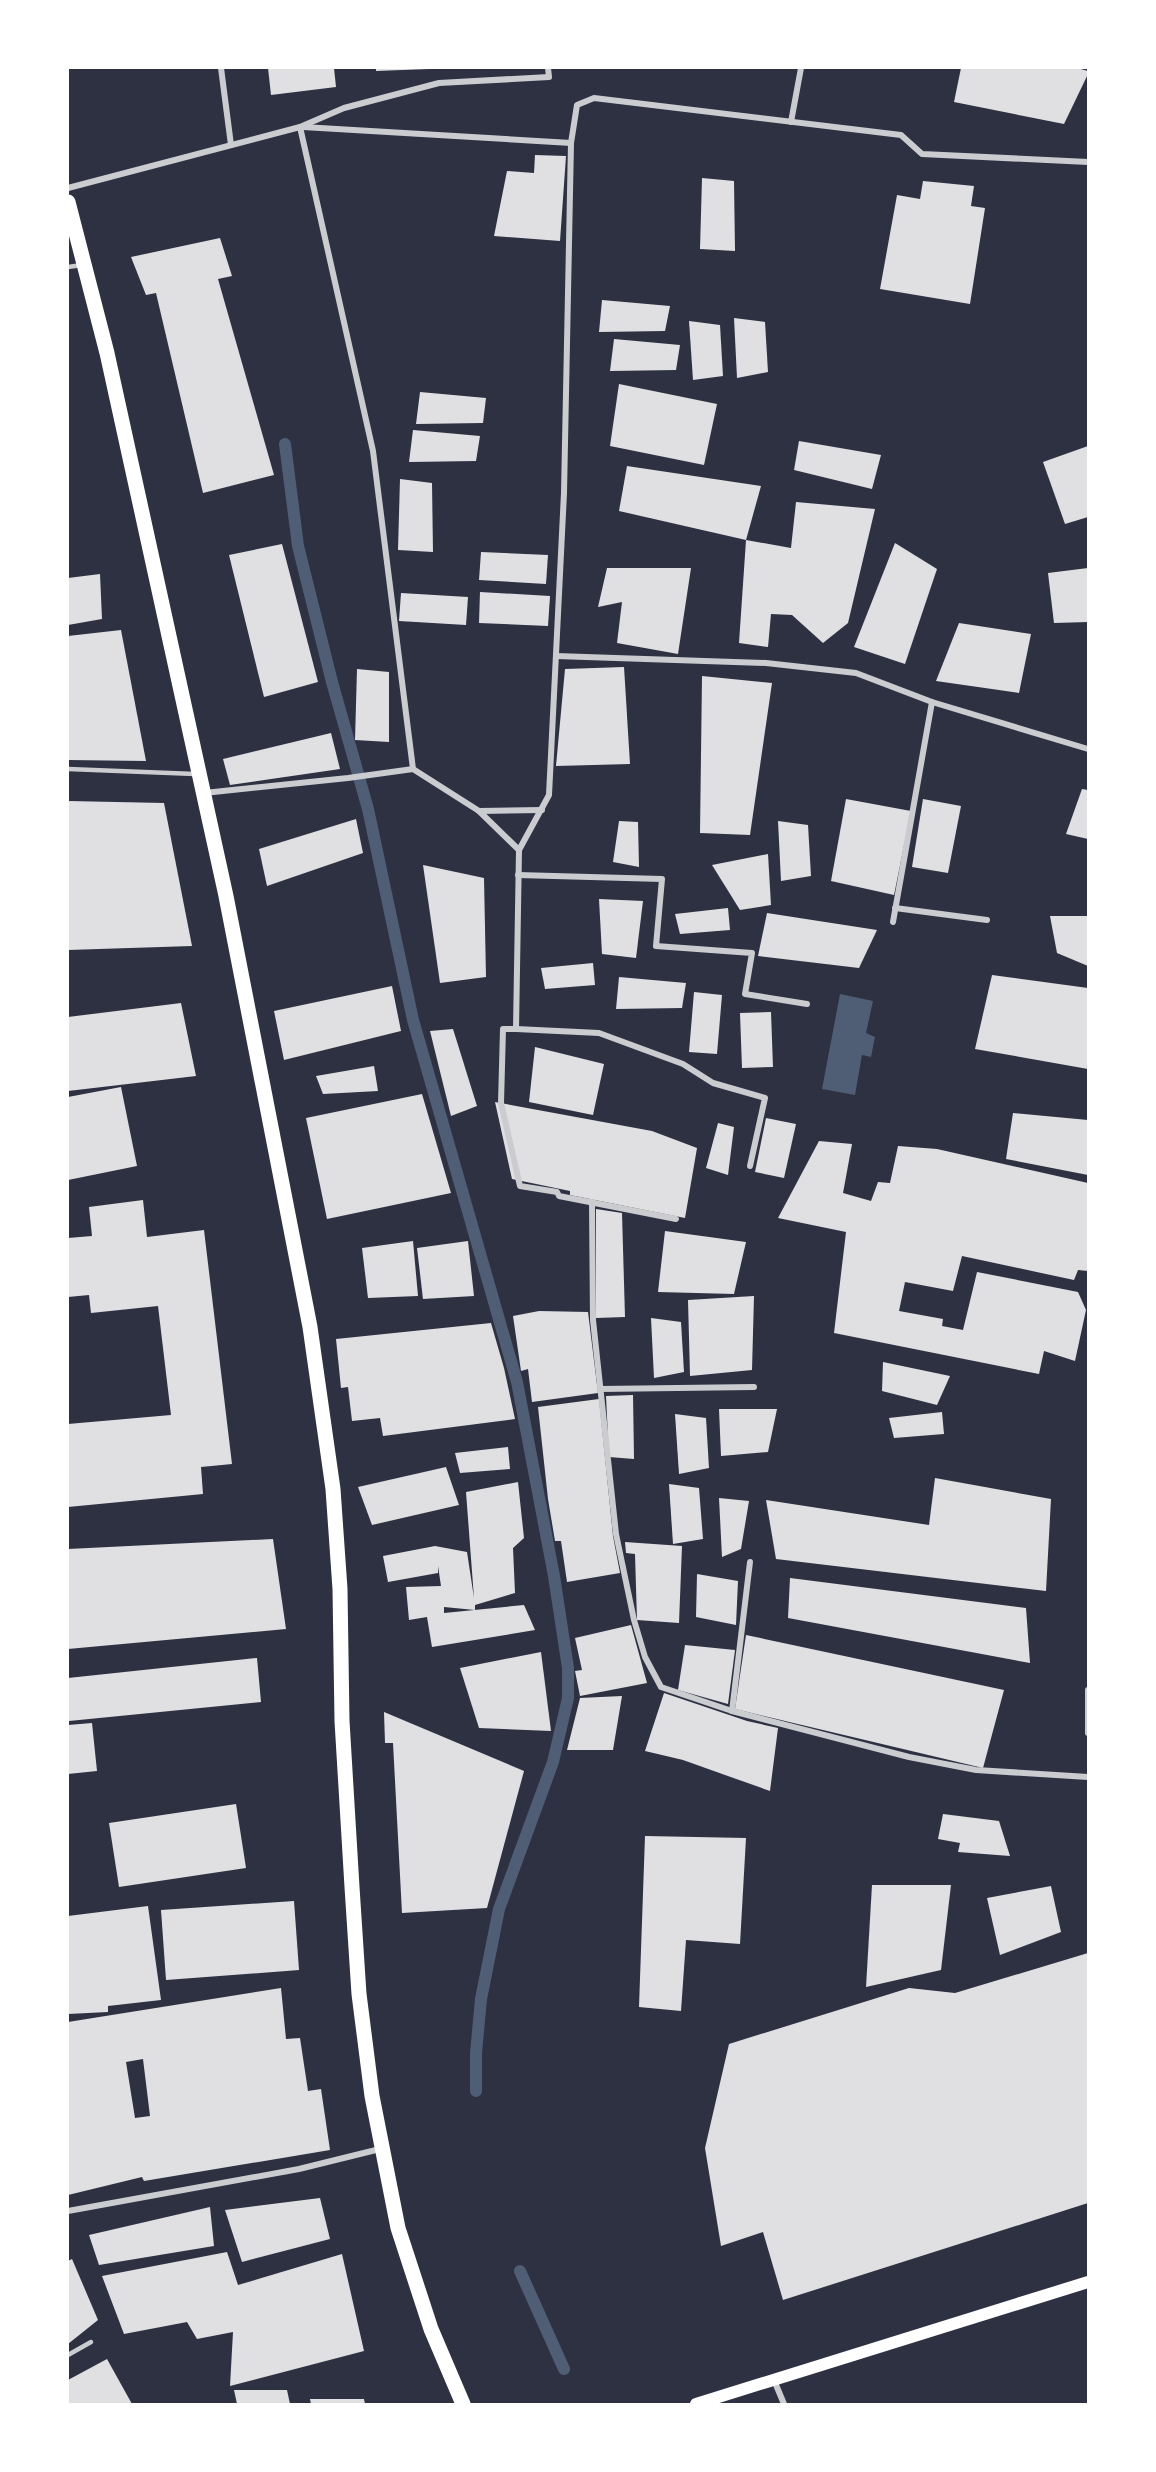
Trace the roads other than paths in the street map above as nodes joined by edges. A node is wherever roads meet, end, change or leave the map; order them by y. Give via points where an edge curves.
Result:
1 (221, 68) edge
2 (548, 68) edge
3 (801, 68) edge
4 (791, 122) junction
5 (300, 127) junction
6 (571, 143) junction
7 (231, 145) junction
8 (1089, 162) edge
9 (68, 188) edge
10 (68, 202) edge
11 (84, 265) junction
12 (68, 267) edge
13 (556, 656) junction
14 (932, 702) junction
15 (1089, 749) edge
16 (68, 769) edge
17 (413, 769) junction
18 (198, 774) junction
19 (202, 793) junction
20 (542, 810) junction
21 (479, 811) junction
22 (519, 850) junction
23 (518, 875) junction
24 (895, 908) junction
25 (987, 920) dead end
26 (892, 922) dead end
27 (807, 1004) dead end
28 (516, 1029) junction
29 (750, 1166) dead end
30 (592, 1202) junction
31 (676, 1219) dead end
32 (754, 1387) dead end
33 (600, 1389) junction
34 (750, 1562) dead end
35 (1089, 1690) edge
36 (732, 1711) junction
37 (1089, 1733) edge
38 (1089, 1777) edge
39 (381, 2149) junction
40 (68, 2211) edge
41 (1089, 2282) edge
42 (91, 2343) dead end
43 (68, 2355) edge
44 (774, 2379) junction
45 (463, 2404) edge
46 (696, 2404) edge
47 (784, 2404) edge

1 - 7 street
2 - 5 street via 549,77 438,83 344,108
3 - 4 street
4 - 6 street via 594,98 577,105
4 - 8 street via 901,135 922,154
5 - 6 street
5 - 7 street
5 - 17 street via 373,451
6 - 13 street via 564,493
7 - 9 street
10 - 11 main road
11 - 12 lane
11 - 18 main road via 107,353
13 - 14 street via 766,663 856,673
13 - 20 street via 549,795
14 - 15 street
14 - 24 street
16 - 18 lane
17 - 19 street
17 - 21 street
18 - 19 main road
19 - 39 main road via 226,896 310,1327 331,1478 340,1589 342,1721 358,1982
20 - 21 street
20 - 22 street
21 - 22 street
22 - 23 street
23 - 27 street via 662,879 656,946 752,953 745,994
23 - 28 street
24 - 25 street
24 - 26 street
28 - 29 street via 599,1033 684,1064 712,1083 765,1098
28 - 30 street via 502,1029 501,1103 517,1180 520,1186
30 - 31 street
30 - 33 street via 593,1320
32 - 33 street
33 - 36 street via 616,1534 645,1657 661,1687
34 - 36 street
35 - 37 street
36 - 38 street via 909,1757 976,1770
39 - 40 street via 298,2169
39 - 45 main road via 398,2228 431,2329
41 - 44 main road
42 - 43 lane
44 - 46 main road
44 - 47 street

